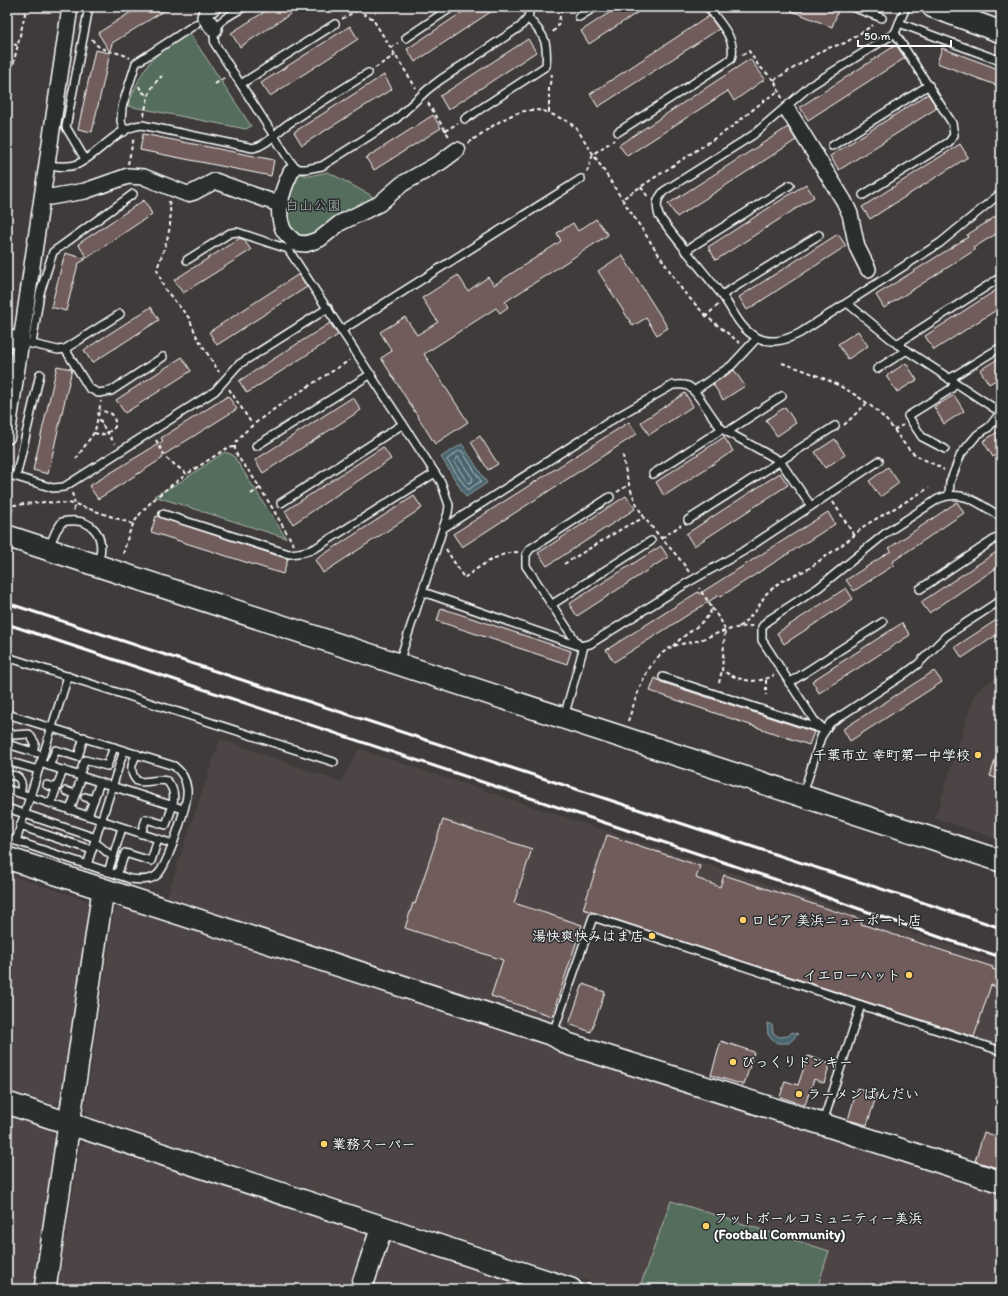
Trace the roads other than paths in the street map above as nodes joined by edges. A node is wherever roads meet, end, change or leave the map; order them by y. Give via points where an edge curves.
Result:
1 (70, 7) edge
2 (89, 7) edge
3 (244, 7) edge
4 (452, 7) edge
5 (530, 7) edge
6 (595, 7) edge
7 (708, 7) edge
8 (852, 7) edge
9 (906, 7) edge
10 (933, 7) edge
11 (209, 8) edge
12 (580, 17) dead end
13 (528, 18) junction
14 (882, 18) dead end
15 (899, 23) junction
16 (196, 24) dead end
17 (335, 24) road end
18 (214, 29) junction
19 (1001, 32) edge
20 (895, 33) junction
21 (406, 38) dead end
22 (1001, 61) edge
23 (368, 73) road end
24 (241, 84) junction
25 (929, 85) junction
26 (786, 107) road end
27 (465, 119) road end
28 (124, 132) junction
29 (618, 132) road end
30 (274, 136) junction
31 (832, 146) dead end
32 (457, 150) road end
33 (85, 159) junction
34 (47, 165) junction
35 (291, 172) dead end
36 (581, 179) road end
37 (790, 185) dead end
38 (1001, 193) edge
39 (133, 194) dead end
40 (863, 195) dead end
41 (50, 196) dead end
42 (281, 205) junction
43 (819, 235) dead end
44 (685, 251) junction
45 (187, 260) dead end
46 (868, 268) dead end
47 (1001, 277) edge
48 (722, 296) junction
49 (847, 303) junction
50 (328, 308) junction
51 (120, 314) dead end
52 (342, 330) junction
53 (757, 338) junction
54 (20, 341) edge
55 (897, 344) junction
56 (1001, 347) edge
57 (65, 349) junction
58 (907, 350) junction
59 (163, 357) dead end
60 (877, 369) dead end
61 (40, 374) dead end
62 (371, 374) junction
63 (952, 381) junction
64 (694, 391) junction
65 (782, 396) dead end
66 (1001, 412) edge
67 (403, 424) junction
68 (836, 426) road end
69 (725, 430) junction
70 (7, 436) edge
71 (256, 446) dead end
72 (945, 449) dead end
73 (780, 461) junction
74 (879, 461) dead end
75 (435, 473) junction
76 (7, 474) edge
77 (653, 474) dead end
78 (16, 477) junction
79 (949, 495) junction
80 (610, 497) road end
81 (282, 502) dead end
82 (811, 506) junction
83 (163, 514) dead end
84 (1001, 517) edge
85 (688, 520) road end
86 (8, 527) edge
87 (445, 527) junction
88 (1001, 536) edge
89 (651, 541) dead end
90 (49, 549) junction
91 (97, 565) junction
92 (920, 589) dead end
93 (423, 592) junction
94 (1001, 600) edge
95 (551, 605) junction
96 (883, 622) dead end
97 (581, 646) junction
98 (7, 656) edge
99 (399, 663) junction
100 (68, 676) junction
101 (664, 677) dead end
102 (789, 683) junction
103 (7, 714) edge
104 (564, 717) junction
105 (52, 726) junction
106 (824, 730) junction
107 (7, 731) edge
108 (84, 737) junction
109 (7, 744) edge
110 (114, 746) junction
111 (124, 750) junction
112 (33, 752) junction
113 (137, 754) junction
114 (43, 755) junction
115 (7, 761) edge
116 (334, 762) dead end
117 (39, 766) junction
118 (50, 766) junction
119 (63, 770) junction
120 (7, 776) edge
121 (80, 776) junction
122 (100, 782) junction
123 (47, 785) dead end
124 (112, 786) junction
125 (56, 788) junction
126 (7, 789) edge
127 (66, 791) dead end
128 (20, 793) junction
129 (75, 794) junction
130 (30, 796) junction
131 (803, 796) junction
132 (85, 797) dead end
133 (94, 800) junction
134 (51, 803) junction
135 (173, 805) junction
136 (7, 808) edge
137 (183, 809) junction
138 (70, 810) junction
139 (24, 814) junction
140 (88, 816) junction
141 (101, 821) junction
142 (20, 826) junction
143 (122, 828) junction
144 (141, 834) junction
145 (7, 838) edge
146 (158, 839) junction
147 (95, 840) junction
148 (173, 844) junction
149 (11, 850) edge
150 (92, 850) junction
151 (113, 856) junction
152 (1001, 861) edge
153 (87, 865) junction
154 (118, 875) junction
155 (105, 881) junction
156 (861, 1005) junction
157 (553, 1035) junction
158 (1001, 1051) edge
159 (7, 1103) edge
160 (69, 1124) junction
161 (822, 1124) junction
162 (1001, 1182) edge
163 (382, 1227) junction
164 (549, 1286) edge
165 (579, 1287) edge
166 (45, 1289) edge
167 (361, 1289) edge

1 - 34 street
2 - 33 lane via 66,127
3 - 18 lane
4 - 21 lane
5 - 13 lane
6 - 12 lane
7 - 29 lane via 728,35 732,45 731,59
8 - 14 lane
9 - 15 lane
10 - 19 street
11 - 18 street via 205,17
13 - 27 lane via 548,45 546,66
13 - 30 lane via 520,27 427,90 396,119 322,166 299,169 292,164
15 - 20 lane
15 - 22 lane
16 - 28 lane via 136,63 122,107 121,121
17 - 24 lane
18 - 24 lane via 215,44
20 - 25 lane
20 - 44 lane via 810,86 753,135 664,191 656,206 659,216
23 - 30 lane via 286,125
24 - 30 lane
25 - 31 lane
25 - 40 lane via 952,123 954,136 949,142
26 - 46 street via 844,202 850,214 856,247
28 - 30 lane via 139,125 253,148
28 - 33 lane
32 - 42 street via 402,184 379,204 340,223 320,239 306,244 296,243 283,230
33 - 34 lane via 68,166
34 - 54 street
35 - 42 street via 283,187
36 - 52 lane
37 - 44 lane
38 - 49 lane via 940,243
39 - 54 lane via 53,252 40,293
41 - 42 street via 85,191 126,177 144,177 187,194 216,181
43 - 48 lane
44 - 48 lane
45 - 50 lane via 230,233 249,234 288,249
47 - 55 lane
48 - 53 lane via 741,326
49 - 53 lane via 790,338 781,341
49 - 55 lane
50 - 52 lane
50 - 78 lane via 238,364 215,391 64,487 53,488
51 - 57 lane
52 - 62 lane
53 - 64 lane via 731,366
54 - 57 lane via 58,350
54 - 70 street
55 - 58 lane
56 - 63 lane
57 - 59 lane via 89,388 93,392 102,393 111,391
58 - 60 lane
58 - 63 lane
61 - 78 lane
62 - 67 lane
62 - 71 lane
63 - 66 lane
63 - 72 lane via 952,389 908,416 922,437
64 - 69 lane via 714,421
64 - 87 lane via 682,385 672,385
65 - 69 lane
66 - 79 lane via 961,454
67 - 75 lane
67 - 81 lane
68 - 73 lane
69 - 73 lane
69 - 77 lane
73 - 82 lane
73 - 85 lane
74 - 82 lane
75 - 83 lane via 308,552 289,554
75 - 87 lane via 442,482 449,505
76 - 78 lane
79 - 84 lane via 966,496
79 - 102 lane via 938,499 886,533 818,588 767,621 762,627 762,640
80 - 95 lane via 530,549 526,555 526,566
82 - 97 lane via 596,642
86 - 90 street
87 - 93 lane
88 - 92 lane
89 - 95 lane
90 - 91 street
90 - 91 lane via 62,522 80,522 93,528 100,539
91 - 99 street
93 - 97 lane
93 - 99 lane
94 - 106 lane via 946,636 918,664 834,720
95 - 97 lane
96 - 102 lane
97 - 104 lane
98 - 100 lane
99 - 104 street
100 - 105 lane
100 - 116 lane
101 - 106 lane
102 - 106 lane via 814,720
103 - 105 lane
104 - 131 street
105 - 108 lane
105 - 114 lane
106 - 131 lane
107 - 112 lane via 13,735 29,734 35,743
108 - 110 lane
108 - 118 lane via 78,757 56,750
109 - 112 lane
110 - 111 lane
110 - 121 lane via 107,766 85,760
111 - 113 lane
111 - 124 lane
112 - 114 lane
113 - 135 lane via 132,764 133,777 143,783 167,781 173,788
113 - 137 lane via 174,766 181,772 188,791
114 - 117 lane
115 - 117 lane
117 - 118 lane
117 - 130 lane
118 - 119 lane
119 - 121 lane
119 - 125 lane
120 - 128 lane via 19,778 22,784
121 - 122 lane
121 - 129 lane
122 - 124 lane
122 - 133 lane
123 - 125 lane
124 - 135 lane
124 - 141 lane
125 - 134 lane
126 - 128 lane
127 - 129 lane
128 - 130 lane
129 - 138 lane
130 - 134 lane
130 - 139 lane
131 - 152 street
132 - 133 lane
133 - 140 lane
134 - 138 lane
135 - 137 lane
135 - 144 lane via 166,825 146,819
136 - 139 lane
137 - 148 lane
138 - 140 lane
139 - 142 lane
139 - 147 lane
140 - 141 lane
141 - 143 lane
141 - 147 lane
142 - 149 lane
142 - 150 lane
143 - 144 lane
143 - 151 lane
144 - 146 lane
145 - 149 lane
146 - 148 lane
146 - 154 lane via 151,862 125,853
147 - 150 lane
147 - 151 lane
148 - 154 lane via 162,871 155,877 138,880
149 - 153 lane
149 - 155 street
150 - 153 lane
151 - 155 lane
153 - 155 lane
154 - 155 lane
155 - 157 street
155 - 160 street
156 - 157 lane via 593,917
156 - 158 lane
156 - 161 lane
157 - 161 street via 568,1044
159 - 160 street
160 - 163 street
160 - 166 street
161 - 162 street
163 - 164 street
163 - 167 street
164 - 165 street

